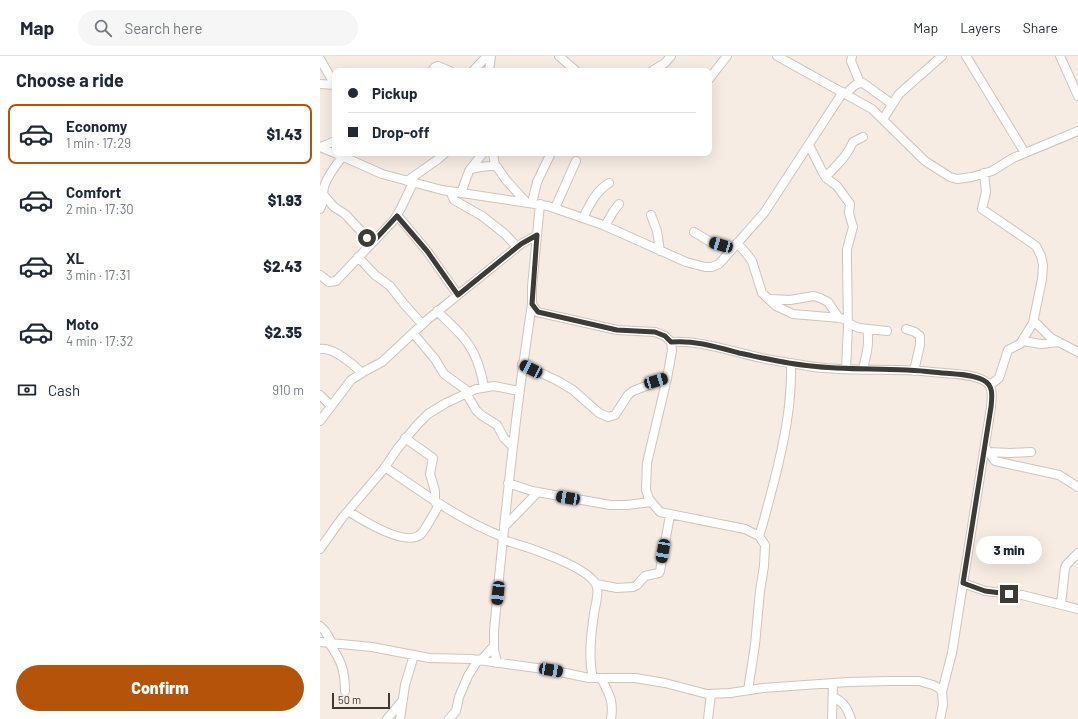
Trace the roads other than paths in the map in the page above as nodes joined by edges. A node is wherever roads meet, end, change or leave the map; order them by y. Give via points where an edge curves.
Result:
1 (487, 56) edge
2 (491, 56) edge
3 (559, 56) edge
4 (671, 56) edge
5 (727, 56) edge
6 (777, 56) edge
7 (852, 56) edge
8 (942, 56) edge
9 (966, 56) edge
10 (1060, 56) edge
11 (320, 60) edge
12 (476, 68) edge
13 (489, 68) edge
14 (573, 68) edge
15 (657, 68) edge
16 (712, 75) edge
17 (332, 80) edge
18 (860, 83) junction
19 (320, 84) edge
20 (332, 85) edge
21 (845, 93) junction
22 (1078, 96) edge
23 (892, 104) junction
24 (883, 119) junction
25 (1078, 131) edge
26 (863, 137) dead end
27 (332, 142) edge
28 (809, 145) junction
29 (321, 147) edge
30 (332, 152) edge
31 (1025, 153) junction
32 (338, 156) edge
33 (342, 156) edge
34 (442, 156) edge
35 (481, 156) edge
36 (493, 156) edge
37 (550, 156) edge
38 (576, 162) dead end
39 (495, 166) junction
40 (470, 169) junction
41 (984, 173) junction
42 (826, 177) junction
43 (410, 182) junction
44 (609, 183) dead end
45 (450, 191) junction
46 (461, 193) junction
47 (324, 194) junction
48 (533, 203) junction
49 (619, 204) dead end
50 (555, 208) junction
51 (320, 209) edge
52 (650, 215) dead end
53 (397, 216) junction
54 (583, 218) junction
55 (605, 226) junction
56 (694, 232) dead end
57 (537, 235) junction
58 (372, 243) junction
59 (735, 246) junction
60 (518, 247) junction
61 (660, 251) junction
62 (358, 257) junction
63 (320, 275) edge
64 (458, 295) junction
65 (770, 299) junction
66 (532, 304) junction
67 (437, 311) junction
68 (839, 318) junction
69 (1034, 321) junction
70 (848, 322) junction
71 (422, 324) junction
72 (867, 329) junction
73 (906, 329) dead end
74 (887, 331) dead end
75 (414, 333) junction
76 (1023, 341) junction
77 (671, 342) junction
78 (1059, 342) junction
79 (320, 348) edge
80 (1078, 352) edge
81 (791, 363) junction
82 (522, 364) junction
83 (846, 369) junction
84 (863, 369) junction
85 (914, 371) junction
86 (362, 373) junction
87 (667, 378) junction
88 (990, 385) junction
89 (484, 387) junction
90 (519, 391) junction
91 (467, 393) junction
92 (320, 395) edge
93 (331, 406) junction
94 (320, 421) edge
95 (405, 438) junction
96 (512, 446) junction
97 (987, 449) junction
98 (1031, 452) dead end
99 (385, 467) junction
100 (508, 483) junction
101 (1078, 487) edge
102 (538, 492) junction
103 (651, 502) junction
104 (437, 503) junction
105 (348, 511) junction
106 (670, 515) junction
107 (504, 528) junction
108 (759, 536) junction
109 (503, 539) junction
110 (320, 549) edge
111 (1078, 552) edge
112 (963, 583) junction
113 (596, 584) junction
114 (1061, 604) junction
115 (1078, 609) edge
116 (320, 626) edge
117 (320, 642) edge
118 (331, 643) junction
119 (494, 646) junction
120 (414, 655) junction
121 (478, 660) junction
122 (497, 663) junction
123 (597, 678) junction
124 (833, 683) junction
125 (748, 690) junction
126 (345, 691) dead end
127 (942, 692) junction
128 (711, 694) junction
129 (833, 697) junction
130 (403, 700) junction
131 (387, 719) edge
132 (400, 719) edge
133 (449, 719) edge
134 (611, 719) edge
135 (708, 719) edge
136 (832, 719) edge
137 (851, 719) edge
138 (940, 719) edge

1 - 12 street
2 - 13 street
3 - 14 street
4 - 15 street
5 - 16 street
6 - 21 street
7 - 18 street via 851,61
8 - 23 street via 899,94
9 - 31 street
10 - 22 street
11 - 17 street
18 - 21 street
18 - 23 street
19 - 20 street
21 - 24 street via 872,109
21 - 28 street
23 - 24 street
24 - 41 street via 925,161 941,173 958,179
25 - 31 street
26 - 42 street via 853,142 846,157
27 - 29 street
28 - 42 street
28 - 59 street via 764,213
29 - 30 street
31 - 41 street
32 - 47 street via 323,189
33 - 43 street via 382,174
34 - 43 street
35 - 40 street
36 - 39 street
37 - 48 street via 537,182
38 - 50 street
39 - 40 street
39 - 48 street
40 - 46 street
41 - 69 street via 986,192 982,208 1036,246 1041,256 1042,279
42 - 70 street via 837,186 850,204 849,213 853,227 847,255
43 - 45 street
43 - 53 street
44 - 54 street via 594,197
45 - 46 street
45 - 60 street via 454,200 482,216
46 - 48 street
47 - 51 street
47 - 58 street
48 - 50 street
48 - 57 street
49 - 55 street
50 - 54 street
52 - 61 street via 657,231
53 - 58 street
53 - 64 street via 427,251
54 - 55 street
55 - 61 street
56 - 59 street via 712,243
57 - 60 street
57 - 66 street
58 - 62 street
59 - 61 street via 719,264 712,267 686,262
59 - 65 street via 746,253 752,261 762,293
60 - 64 street
62 - 63 street via 336,281 328,282
62 - 71 street via 390,286
64 - 67 street
65 - 68 street via 776,306 794,314
65 - 68 street via 790,300 814,296 828,302
66 - 77 street via 538,312 551,316 617,330 655,332
66 - 82 street
67 - 71 street
67 - 89 street via 475,354
68 - 70 street
69 - 76 street
69 - 78 street via 1051,338
70 - 72 street
70 - 83 street
71 - 75 street
72 - 74 street
72 - 84 street via 868,347
73 - 85 street via 920,336
75 - 86 street via 382,362
75 - 91 street via 444,374
76 - 78 street via 1041,344
76 - 88 street via 1008,350 999,378
77 - 81 street via 711,346
77 - 87 street
78 - 80 street
79 - 86 street via 328,349 353,364
81 - 83 street
81 - 108 street via 787,428 765,521
82 - 87 street via 573,390 599,413 608,416 615,415 633,391
82 - 90 street
83 - 84 street
84 - 85 street
85 - 88 street via 965,376 984,380
86 - 93 street via 351,380
87 - 103 street via 647,463 646,490
88 - 97 street via 992,393
89 - 90 street via 494,386
89 - 91 street
90 - 96 street
91 - 95 street via 428,414
91 - 96 street via 476,410 497,425
92 - 93 street
93 - 94 street
95 - 99 street
95 - 104 street via 433,458 430,474
96 - 100 street
97 - 98 street via 1010,453
97 - 101 street via 995,461 1059,475
97 - 112 street
99 - 104 street
99 - 105 street
100 - 102 street via 521,489
100 - 107 street
102 - 103 street via 610,506
102 - 107 street
103 - 106 street via 660,512
104 - 105 street via 421,534 407,538 399,537 364,521
104 - 109 street
105 - 110 street
106 - 108 street via 745,529
106 - 113 street via 659,573 645,576 633,587 617,588
107 - 109 street
108 - 125 street via 765,545 764,566
109 - 113 street via 561,560
109 - 119 street
111 - 114 street via 1065,568
112 - 114 street via 985,591 1022,595
112 - 127 street via 952,653
113 - 123 street via 598,589 590,667
114 - 115 street
116 - 118 street via 326,631
117 - 118 street
118 - 120 street
118 - 126 street via 343,669
119 - 121 street
119 - 122 street
120 - 121 street
120 - 130 street
121 - 122 street
121 - 133 street via 463,687 456,711
122 - 123 street
123 - 128 street via 653,680
123 - 134 street via 610,697 613,707
124 - 125 street
124 - 127 street via 919,681 933,685
124 - 129 street
125 - 128 street
127 - 138 street
128 - 135 street
129 - 136 street
129 - 137 street via 844,704
130 - 131 street
130 - 132 street

